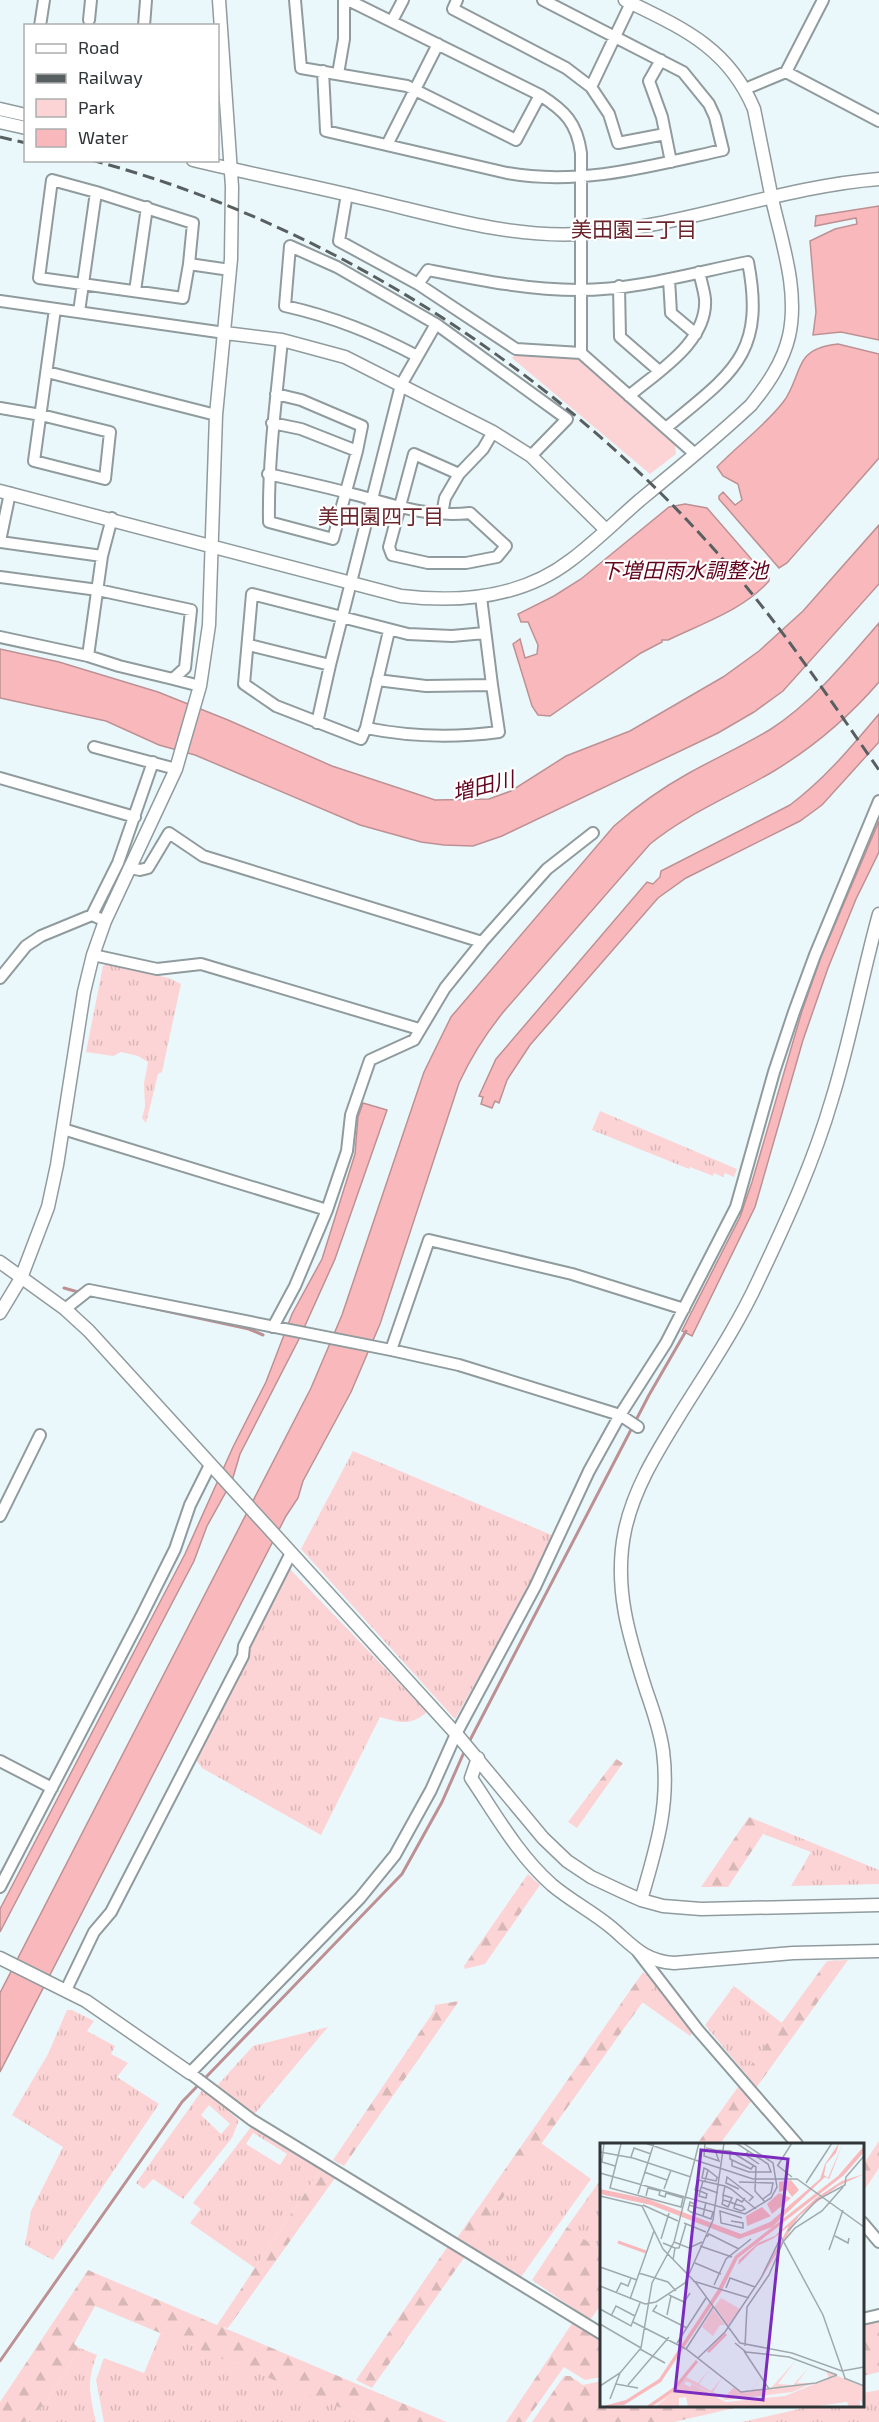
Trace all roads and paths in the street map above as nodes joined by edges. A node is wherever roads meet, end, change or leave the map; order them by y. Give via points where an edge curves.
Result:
1 (44, 0) edge
2 (92, 0) edge
3 (146, 0) edge
4 (219, 0) edge
5 (296, 0) edge
6 (346, 0) edge
7 (403, 0) edge
8 (457, 0) edge
9 (543, 0) edge
10 (823, 0) edge
11 (628, 2) edge
12 (89, 20) dead end
13 (392, 21) junction
14 (40, 24) edge
15 (144, 24) edge
16 (616, 36) junction
17 (438, 44) junction
18 (661, 60) junction
19 (323, 71) junction
20 (786, 72) junction
21 (338, 74) junction
22 (591, 87) junction
23 (415, 89) junction
24 (745, 89) junction
25 (540, 95) junction
26 (0, 109) edge
27 (24, 115) edge
28 (0, 122) edge
29 (879, 122) edge
30 (24, 128) edge
31 (665, 134) junction
32 (387, 145) junction
33 (202, 162) edge
34 (671, 162) junction
35 (230, 169) junction
36 (580, 178) junction
37 (879, 179) edge
38 (96, 192) junction
39 (347, 194) junction
40 (772, 198) junction
41 (147, 207) junction
42 (581, 234) junction
43 (189, 264) junction
44 (230, 270) junction
45 (699, 272) junction
46 (669, 279) junction
47 (418, 284) junction
48 (82, 285) junction
49 (620, 286) junction
50 (582, 290) junction
51 (135, 291) junction
52 (0, 301) edge
53 (55, 309) junction
54 (79, 312) junction
55 (436, 324) junction
56 (225, 333) junction
57 (696, 334) junction
58 (282, 340) junction
59 (581, 353) junction
60 (417, 356) junction
61 (658, 370) junction
62 (47, 372) junction
63 (401, 385) junction
64 (276, 394) junction
65 (629, 396) junction
66 (0, 408) edge
67 (41, 415) junction
68 (216, 415) junction
69 (272, 423) junction
70 (666, 428) junction
71 (493, 432) junction
72 (357, 451) junction
73 (695, 454) junction
74 (531, 456) junction
75 (268, 474) junction
76 (459, 474) junction
77 (5, 492) edge
78 (346, 492) junction
79 (373, 499) junction
80 (399, 507) junction
81 (442, 514) junction
82 (112, 518) junction
83 (606, 530) junction
84 (0, 542) edge
85 (210, 544) junction
86 (102, 556) junction
87 (0, 577) edge
88 (352, 581) junction
89 (98, 590) junction
90 (481, 597) junction
91 (343, 619) junction
92 (389, 631) junction
93 (485, 633) junction
94 (0, 637) edge
95 (249, 645) junction
96 (88, 656) junction
97 (330, 665) junction
98 (174, 679) junction
99 (377, 680) junction
100 (492, 685) junction
101 (199, 691) junction
102 (317, 723) junction
103 (366, 728) junction
104 (94, 747) dead end
105 (153, 762) junction
106 (177, 765) junction
107 (0, 778) edge
108 (879, 801) edge
109 (135, 817) junction
110 (593, 833) dead end
111 (130, 868) junction
112 (879, 914) edge
113 (92, 915) junction
114 (105, 921) junction
115 (482, 942) junction
116 (93, 955) junction
117 (0, 978) edge
118 (419, 1029) junction
119 (63, 1129) junction
120 (327, 1210) junction
121 (0, 1262) edge
122 (21, 1278) junction
123 (65, 1309) junction
124 (684, 1309) junction
125 (0, 1313) edge
126 (275, 1327) junction
127 (391, 1350) junction
128 (622, 1416) junction
129 (639, 1427) dead end
130 (40, 1436) dead end
131 (212, 1467) junction
132 (0, 1516) edge
133 (291, 1553) junction
134 (458, 1736) junction
135 (475, 1755) junction
136 (0, 1761) edge
137 (52, 1788) junction
138 (0, 1887) edge
139 (641, 1900) junction
140 (879, 1905) edge
141 (879, 1951) edge
142 (646, 1955) junction
143 (0, 1959) edge
144 (659, 1980) junction
145 (61, 1987) junction
146 (192, 2075) junction
147 (795, 2143) edge
148 (864, 2224) edge
149 (879, 2242) edge
150 (879, 2315) edge
151 (864, 2319) edge
152 (600, 2333) edge

1 - 14 street
2 - 12 street
3 - 15 street
4 - 35 street
5 - 19 street via 301,68
6 - 13 street
6 - 21 street
7 - 13 street
8 - 22 street via 453,9 566,68
9 - 16 street
10 - 20 street
11 - 16 street
11 - 24 street via 705,43 727,63
13 - 17 street
16 - 18 street
16 - 22 street
17 - 23 street
17 - 25 street
18 - 31 street via 649,81
18 - 34 street via 683,72 701,92 715,117 723,150
19 - 21 street
19 - 32 street via 326,132
20 - 24 street
20 - 29 street
21 - 23 street
22 - 31 street via 609,114 618,143
23 - 25 street via 516,140
23 - 32 street
24 - 40 street via 754,109
25 - 36 street via 555,105 575,129
26 - 27 street
28 - 30 street
31 - 34 street
32 - 36 street via 529,177
33 - 35 street
34 - 36 street
35 - 39 street
35 - 44 street
36 - 42 street
37 - 40 street
38 - 41 street
38 - 48 street
38 - 48 street via 52,180 39,278
39 - 42 street via 491,227
39 - 47 street via 339,241
40 - 42 street via 635,227
40 - 73 street via 792,292 786,345 774,373 751,405
41 - 43 street via 193,223
41 - 51 street
42 - 50 street
43 - 44 street
43 - 51 street via 183,298
44 - 56 street
45 - 46 street
45 - 57 street via 705,300
45 - 70 street via 748,262 754,308 751,333 739,361
46 - 49 street
46 - 57 street via 671,313
47 - 50 street via 429,270 503,285
47 - 59 street via 516,349
48 - 51 street
48 - 54 street
49 - 50 street
49 - 61 street via 620,337
50 - 59 street
52 - 53 street
53 - 54 street
53 - 62 street
54 - 56 street
55 - 60 street
55 - 60 street via 336,267 290,246 285,306 372,333
55 - 74 street via 567,418
56 - 58 street
56 - 68 street
57 - 61 street
58 - 63 street via 345,357
58 - 64 street
59 - 65 street
60 - 63 street
61 - 65 street
62 - 67 street
62 - 68 street
63 - 71 street
63 - 79 street
64 - 69 street
64 - 72 street via 362,426
65 - 70 street
66 - 67 street
67 - 67 street via 34,461 105,479 110,432
68 - 85 street
69 - 72 street via 301,429
69 - 75 street
70 - 73 street
71 - 74 street
71 - 76 street
72 - 78 street
73 - 83 street
74 - 83 street
75 - 78 street
75 - 78 street via 269,522 333,539
76 - 80 street via 414,454
76 - 81 street via 445,498
77 - 82 street
77 - 84 street
78 - 79 street
79 - 80 street
79 - 88 street
80 - 81 street
80 - 81 street via 389,547 392,555 428,563 466,563 497,557 506,546 471,513
82 - 85 street
82 - 86 street
83 - 90 street via 553,572 525,585
84 - 86 street
85 - 88 street
85 - 101 street via 208,625
86 - 89 street
87 - 89 street
88 - 90 street via 401,596 452,600
88 - 91 street
89 - 96 street
89 - 98 street via 191,610 185,668
90 - 93 street
91 - 92 street
91 - 95 street via 252,594
91 - 97 street
92 - 93 street via 431,636
92 - 99 street
93 - 100 street
94 - 96 street
95 - 97 street
95 - 102 street via 244,684 276,706
96 - 98 street
97 - 102 street
98 - 101 street
99 - 100 street via 426,687
99 - 103 street
100 - 103 street via 499,732 426,737
101 - 106 street
102 - 103 street via 361,739
104 - 105 street
105 - 106 street
105 - 109 street
106 - 111 street
107 - 109 street
108 - 124 street via 798,1002 736,1207
109 - 113 street
110 - 115 street via 547,869
111 - 114 street
111 - 115 street via 148,868 169,833 203,856
112 - 139 street via 832,1100 806,1176 758,1282 646,1473 628,1517 621,1553 623,1606 657,1721 665,1775 662,1827
113 - 114 street
113 - 117 street via 40,936 26,946
114 - 116 street
115 - 118 street
116 - 118 street via 157,969 201,964
116 - 119 street
118 - 120 street via 414,1040 370,1060 351,1115 347,1151
119 - 120 street
119 - 122 street via 48,1207
120 - 126 street
121 - 122 street
122 - 123 street
122 - 125 street
123 - 126 street via 89,1290
123 - 131 street
124 - 127 street via 572,1274 429,1240
124 - 128 street
126 - 127 street
127 - 128 street via 459,1365
128 - 129 street
128 - 134 street via 590,1471
130 - 132 street
131 - 133 street
131 - 137 street via 190,1504 171,1558
133 - 134 street
133 - 145 street via 244,1646 243,1656 111,1912 94,1932
134 - 135 street
134 - 146 street via 395,1855 360,1898
135 - 139 street via 536,1830 567,1861
135 - 142 street via 471,1778 518,1848 551,1884
136 - 137 street
137 - 138 street
139 - 140 street via 700,1909
141 - 142 street via 793,1953 685,1963
142 - 144 street
142 - 144 street
143 - 145 street
144 - 147 street
145 - 146 street
146 - 152 street via 252,2120
148 - 149 street
150 - 151 street

